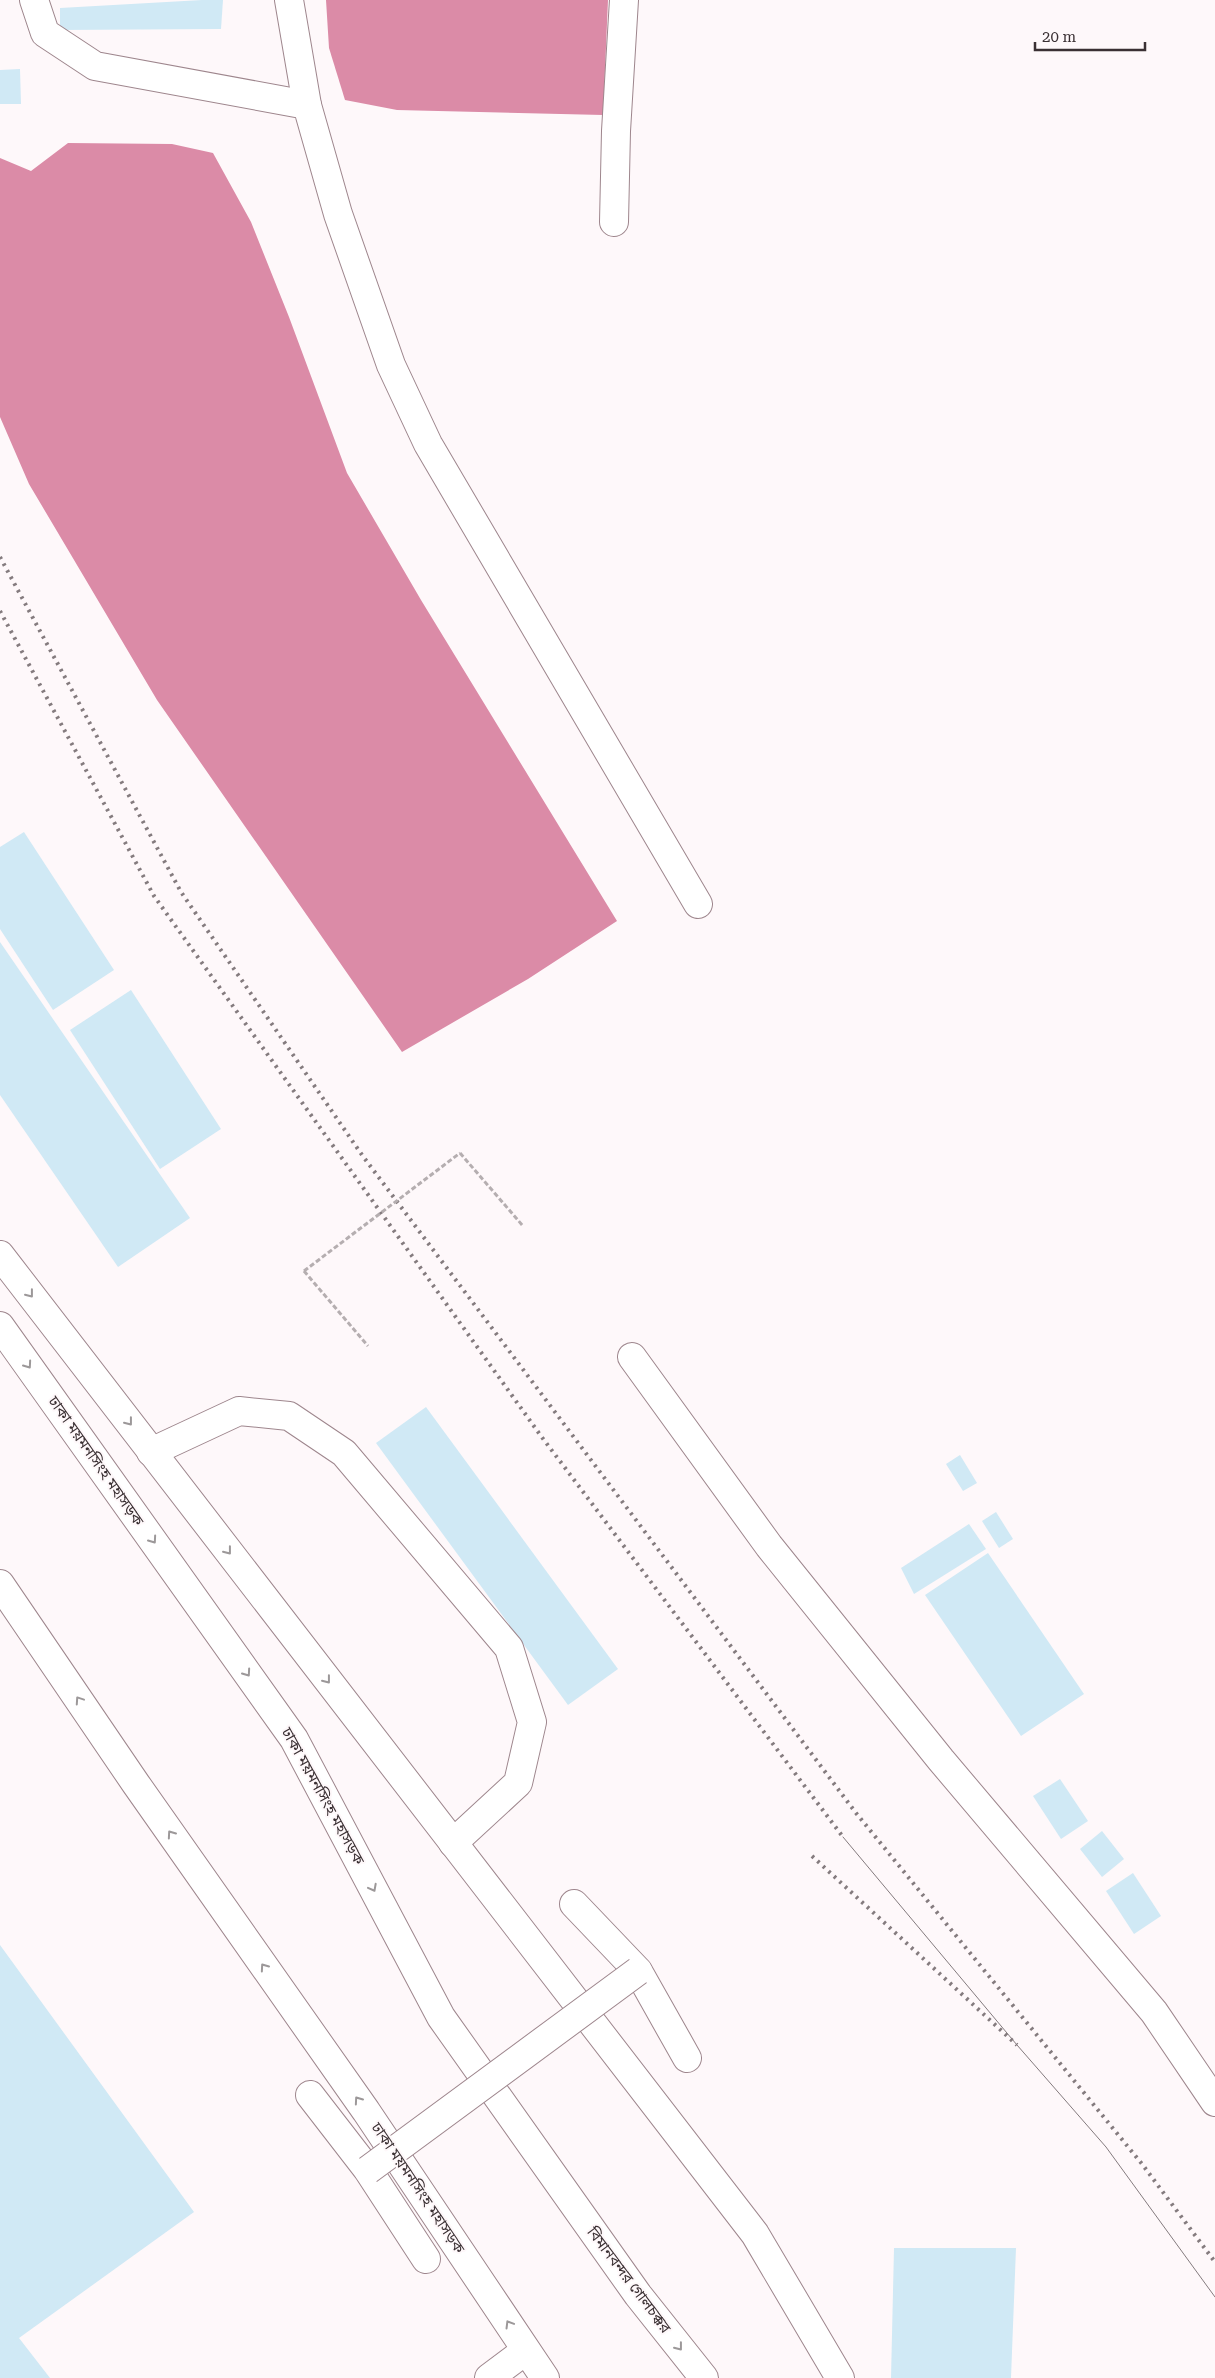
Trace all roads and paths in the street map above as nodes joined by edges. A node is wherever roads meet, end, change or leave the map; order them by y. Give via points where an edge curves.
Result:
1 (34, 0) edge
2 (289, 0) edge
3 (624, 0) edge
4 (308, 105) junction
5 (614, 222) dead end
6 (698, 904) dead end
7 (523, 1226) dead end
8 (0, 1255) edge
9 (0, 1326) edge
10 (368, 1346) dead end
11 (632, 1357) dead end
12 (151, 1452) junction
13 (0, 1584) edge
14 (453, 1844) junction
15 (574, 1904) dead end
16 (638, 1971) junction
17 (686, 2058) dead end
18 (310, 2095) dead end
19 (1215, 2102) edge
20 (368, 2170) junction
21 (557, 2181) joint
22 (426, 2259) dead end
23 (526, 2351) junction
24 (489, 2378) edge
25 (545, 2378) edge
26 (704, 2378) edge
27 (840, 2378) edge

1 - 4 main road via 45,32 95,66
2 - 4 main road
3 - 5 main road
4 - 6 main road via 338,214 388,356 428,444
7 - 10 path, bridge via 460,1153 304,1272
8 -> 12 main road
9 -> 21 main road, ঢাকা ময়মনসিংহ মহাসড়ক via 294,1739 441,2017
11 - 19 main road via 769,1546 941,1760 1154,2012
12 -> 14 main road
12 - 14 main road via 239,1411 289,1416 344,1453 508,1648 532,1722 518,1784
23 -> 13 main road, ঢাকা ময়মনসিংহ মহাসড়ক via 366,2111
14 - 27 main road via 755,2234
15 - 16 main road
16 - 17 main road
16 - 20 main road, bridge
18 - 20 main road
20 - 22 main road
21 -> 26 main road, বিমানবন্দর গোলচক্কর via 638,2295
23 - 24 main road
23 - 25 main road

